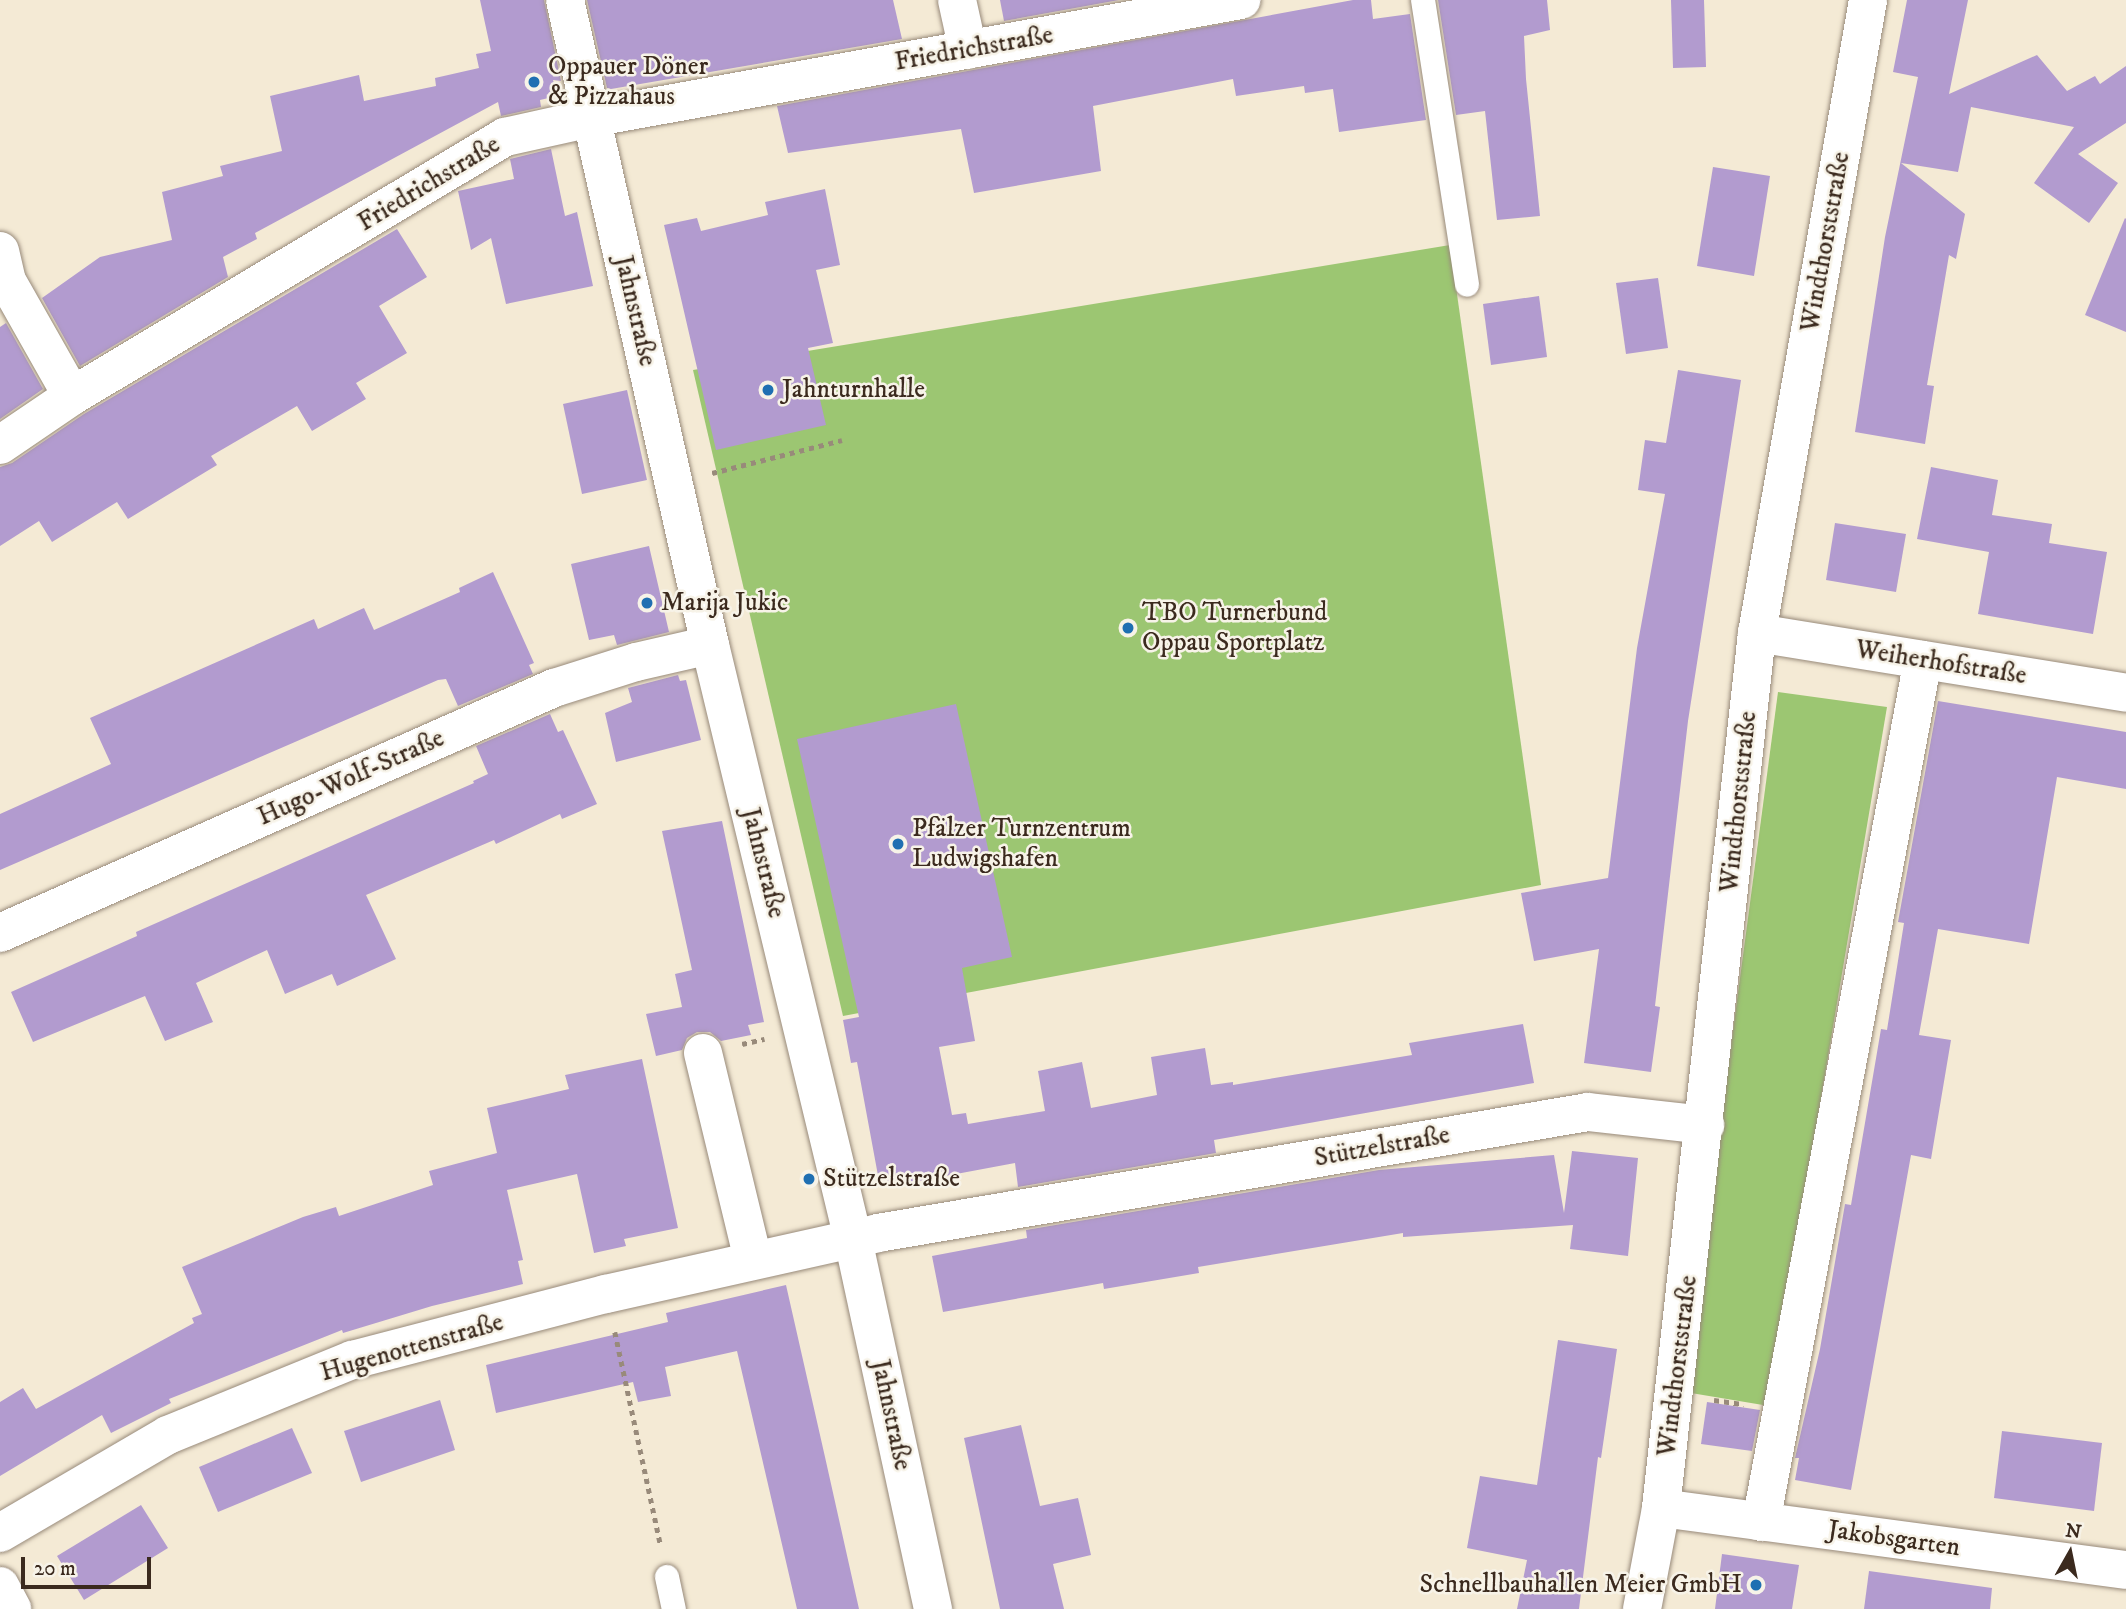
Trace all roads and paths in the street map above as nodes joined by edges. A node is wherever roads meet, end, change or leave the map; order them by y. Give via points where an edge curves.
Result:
1 (565, 0) edge
2 (957, 0) edge
3 (1241, 0) edge
4 (1423, 0) edge
5 (1868, 0) edge
6 (968, 50) junction
7 (591, 118) junction
8 (0, 251) edge
9 (1467, 285) dead end
10 (72, 396) junction
11 (842, 440) dead end
12 (0, 445) edge
13 (673, 483) junction
14 (1757, 633) junction
15 (710, 645) junction
16 (1923, 660) junction
17 (2126, 693) edge
18 (0, 933) edge
19 (803, 1030) junction
20 (702, 1053) joint
21 (1705, 1125) junction
22 (853, 1239) junction
23 (753, 1260) junction
24 (606, 1294) junction
25 (1675, 1394) junction
26 (1783, 1410) junction
27 (1661, 1508) junction
28 (1762, 1522) junction
29 (0, 1533) edge
30 (2126, 1570) edge
31 (667, 1577) joint
32 (0, 1586) edge
33 (12, 1609) edge
34 (674, 1609) edge
35 (933, 1609) edge
36 (1642, 1609) edge

1 - 7 street, Jahnstraße
2 - 6 street
3 - 6 street, Friedrichstraße
4 - 9 lane
5 - 14 street, Windthorststraße
6 - 7 street, Friedrichstraße
7 - 10 street, Friedrichstraße via 505,137
7 - 13 street, Jahnstraße
8 - 10 street via 6,281
10 - 12 street, Friedrichstraße
11 - 13 path
13 - 15 street, Jahnstraße
14 - 16 street, Weiherhofstraße
14 - 21 street, Windthorststraße
15 - 18 street, Hugo-Wolf-Straße via 554,688
15 - 19 street, Jahnstraße
16 - 17 street, Weiherhofstraße
16 - 26 street
19 - 20 path
19 - 22 street, Jahnstraße
20 - 23 street
21 - 22 street, Stützelstraße via 1588,1112
21 - 25 street, Windthorststraße
22 - 23 street, Hugenottenstraße
22 - 35 street, Jahnstraße
23 - 24 street, Hugenottenstraße
24 - 29 street, Hugenottenstraße via 352,1360 168,1435
24 - 31 path
25 - 26 path
25 - 27 street, Windthorststraße
26 - 28 street
27 - 28 street, Jakobsgarten
27 - 36 street, Windthorststraße
28 - 30 street, Jakobsgarten
31 - 34 lane
32 - 33 street

